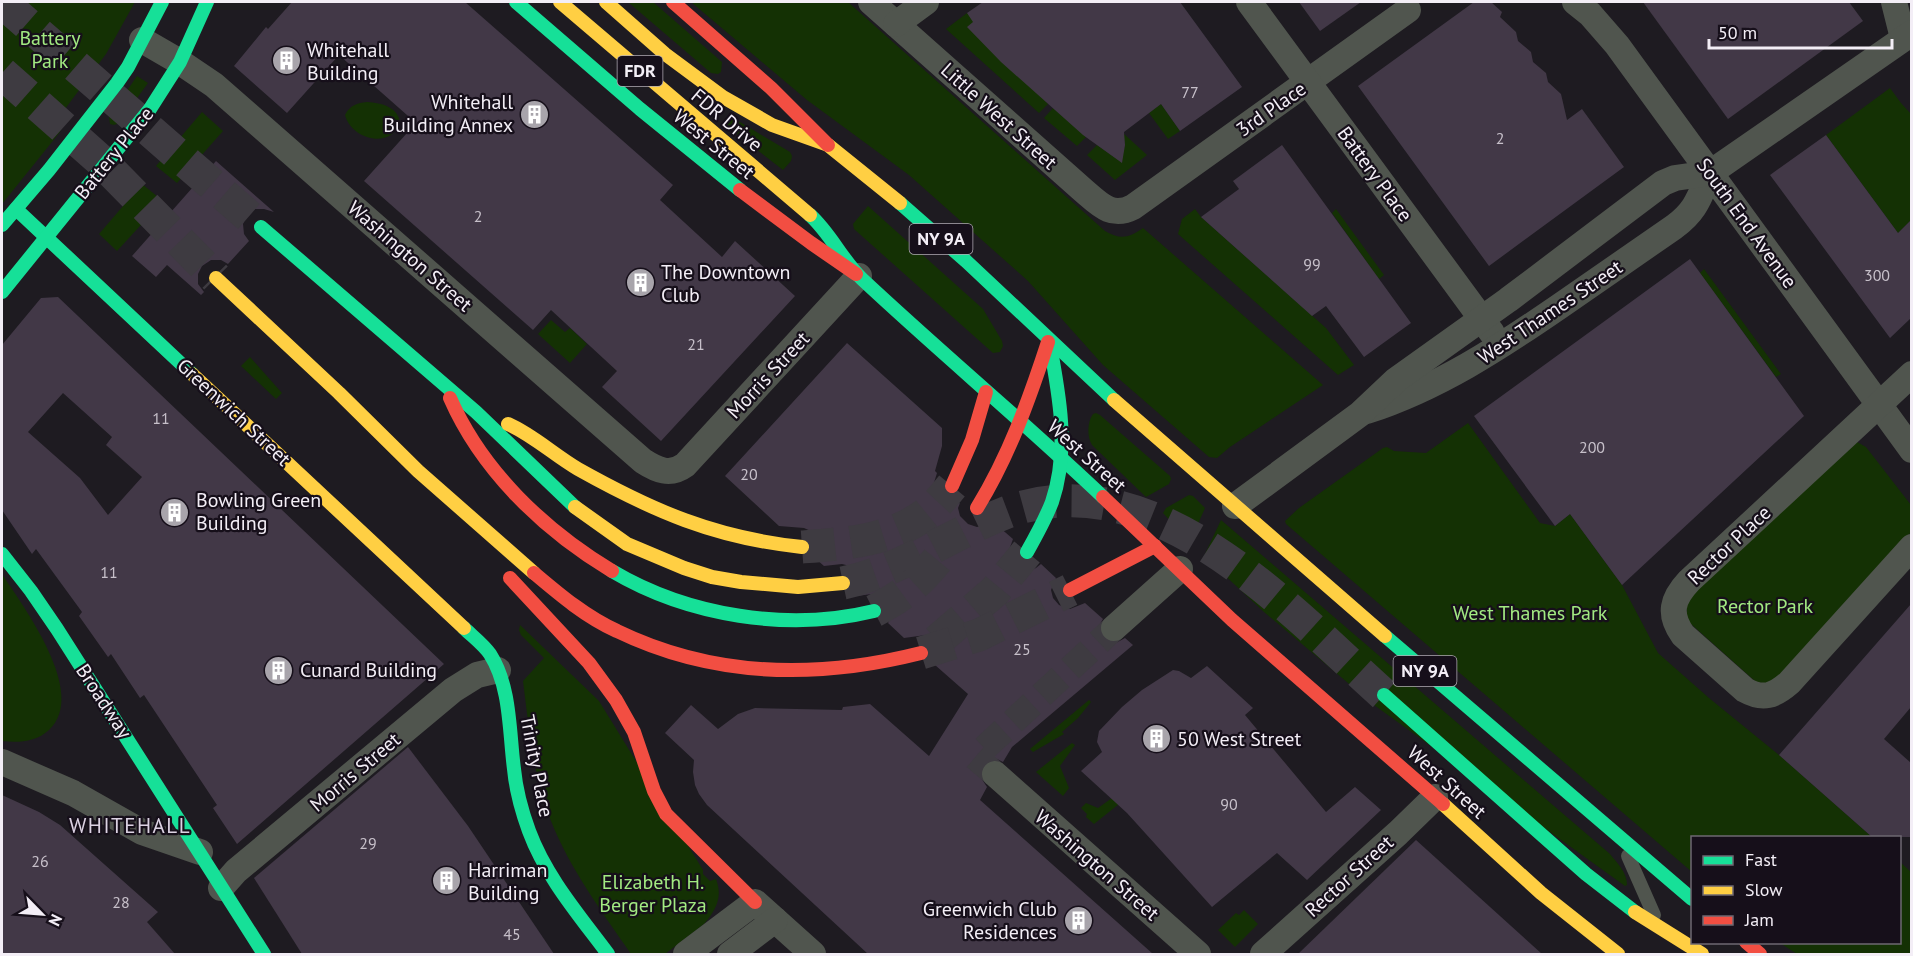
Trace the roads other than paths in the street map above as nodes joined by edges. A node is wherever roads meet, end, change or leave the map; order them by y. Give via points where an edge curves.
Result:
1 (162, 2) edge
2 (207, 2) edge
3 (516, 2) edge
4 (560, 2) edge
5 (606, 2) edge
6 (673, 2) edge
7 (871, 2) edge
8 (926, 2) edge
9 (1249, 2) edge
10 (1575, 2) edge
11 (1894, 2) edge
12 (1408, 10) dead end
13 (896, 24) junction
14 (1907, 35) edge
15 (142, 40) junction
16 (180, 62) junction
17 (1309, 83) junction
18 (828, 145) junction
19 (1710, 173) junction
20 (1134, 207) joint
21 (16, 209) junction
22 (2, 225) edge
23 (261, 228) tunnel mouth
24 (47, 237) junction
25 (859, 276) junction
26 (216, 278) tunnel mouth
27 (2, 292) edge
28 (1481, 319) junction
29 (1049, 340) junction
30 (1501, 345) junction
31 (1911, 374) edge
32 (444, 386) junction
33 (986, 392) junction
34 (1879, 405) junction
35 (476, 412) junction
36 (1360, 414) junction
37 (1022, 423) junction
38 (1911, 450) edge
39 (1061, 457) junction
40 (675, 471) joint
41 (952, 486) tunnel mouth
42 (1235, 506) junction
43 (976, 508) dead end
44 (460, 512) junction
45 (1155, 546) junction
46 (485, 547) dead end
47 (802, 547) tunnel mouth
48 (1911, 547) edge
49 (1027, 552) tunnel mouth
50 (2, 554) edge
51 (498, 564) dead end
52 (1180, 569) junction
53 (843, 583) tunnel mouth
54 (1070, 590) tunnel mouth
55 (874, 611) tunnel mouth
56 (1114, 628) tunnel mouth
57 (921, 653) tunnel mouth
58 (498, 670) junction
59 (1384, 695) tunnel mouth
60 (2, 762) edge
61 (995, 774) tunnel mouth
62 (1435, 796) junction
63 (1616, 835) junction
64 (200, 852) junction
65 (221, 888) junction
66 (1691, 897) edge
67 (755, 902) junction
68 (775, 920) junction
69 (1673, 937) junction
70 (1748, 944) edge
71 (264, 954) edge
72 (608, 954) edge
73 (686, 954) edge
74 (730, 954) edge
75 (813, 954) edge
76 (1198, 954) edge
77 (1263, 954) edge
78 (1618, 954) edge
79 (1701, 954) edge
80 (1760, 954) edge

1 - 15 main road, Battery Place
2 - 16 main road, Battery Place
3 - 25 main road, West Street via 698,157
4 - 25 main road, FDR Drive / FDR via 813,218
5 - 18 main road, FDR Drive / FDR via 665,54 723,97 772,125
6 - 18 main road via 771,88
7 - 13 street, Little West Street
8 - 13 street
9 - 17 street, Battery Place
10 - 19 street, South End Avenue via 1605,29
11 - 14 street, West Thames Street
12 - 17 street, 3rd Place
13 - 20 street, Little West Street via 1099,203 1115,212
14 - 19 street, West Thames Street
15 - 16 street, Washington Street
15 - 21 main road, Battery Place via 117,83
16 - 24 main road, Battery Place via 128,138
16 - 40 street, Washington Street via 214,85 643,461 661,471
17 - 20 street, 3rd Place
17 - 28 street, Battery Place
18 - 29 main road, NY 9A via 912,214
19 - 28 street, West Thames Street via 1663,183
19 - 30 street, West Thames Street via 1687,217
19 - 34 street, South End Avenue
21 - 22 main road, Battery Place
21 - 24 main road, Greenwich Street
23 - 32 main road
24 - 27 main road, Battery Place
24 - 58 main road, Greenwich Street via 482,645
25 - 33 main road, West Street
25 - 40 street, Morris Street via 685,465
26 - 44 main road
28 - 30 street, Battery Place
28 - 36 street, West Thames Street via 1396,380
29 - 37 main road
29 - 39 main road via 1058,384
29 - 42 main road, NY 9A
30 - 36 street, West Thames Street via 1424,390
31 - 34 street, Rector Place
32 - 35 main road
32 - 55 main road via 471,441 518,498 566,542 626,579 659,595 758,618 826,620
33 - 37 main road, West Street
33 - 41 main road via 973,442
34 - 38 street, South End Avenue
34 - 48 street, Rector Place via 1685,586 1674,602 1676,626 1744,690 1766,696 1778,692
35 - 47 main road via 516,427 592,478 663,513 738,539
35 - 53 main road via 572,505 627,544 712,577 798,587
36 - 42 street, West Thames Street
37 - 39 main road, West Street
37 - 43 main road
39 - 45 main road, West Street
39 - 49 main road via 1048,514
42 - 63 main road, NY 9A
44 - 46 main road
44 - 57 main road via 566,601 616,630 678,653 738,666 802,670 846,668
45 - 52 main road, West Street
45 - 54 main road
50 - 64 main road, Broadway via 82,667
51 - 67 main road via 573,644 615,698 630,723 656,797 666,814
52 - 56 street
52 - 62 main road, West Street via 1232,620
58 - 65 street, Morris Street via 477,675 453,690
58 - 72 main road, Trinity Place via 514,774 532,837 558,884
59 - 69 main road via 1586,874
60 - 64 street via 73,793 142,832
61 - 76 street, Washington Street
62 - 77 street, Rector Street
62 - 78 main road, West Street via 1541,893
63 - 66 main road, NY 9A
63 - 69 lane via 1650,910
64 - 65 main road, Broadway
65 - 71 main road, Broadway
67 - 68 street
67 - 73 street
68 - 74 street
68 - 75 street
69 - 79 main road
70 - 80 main road

